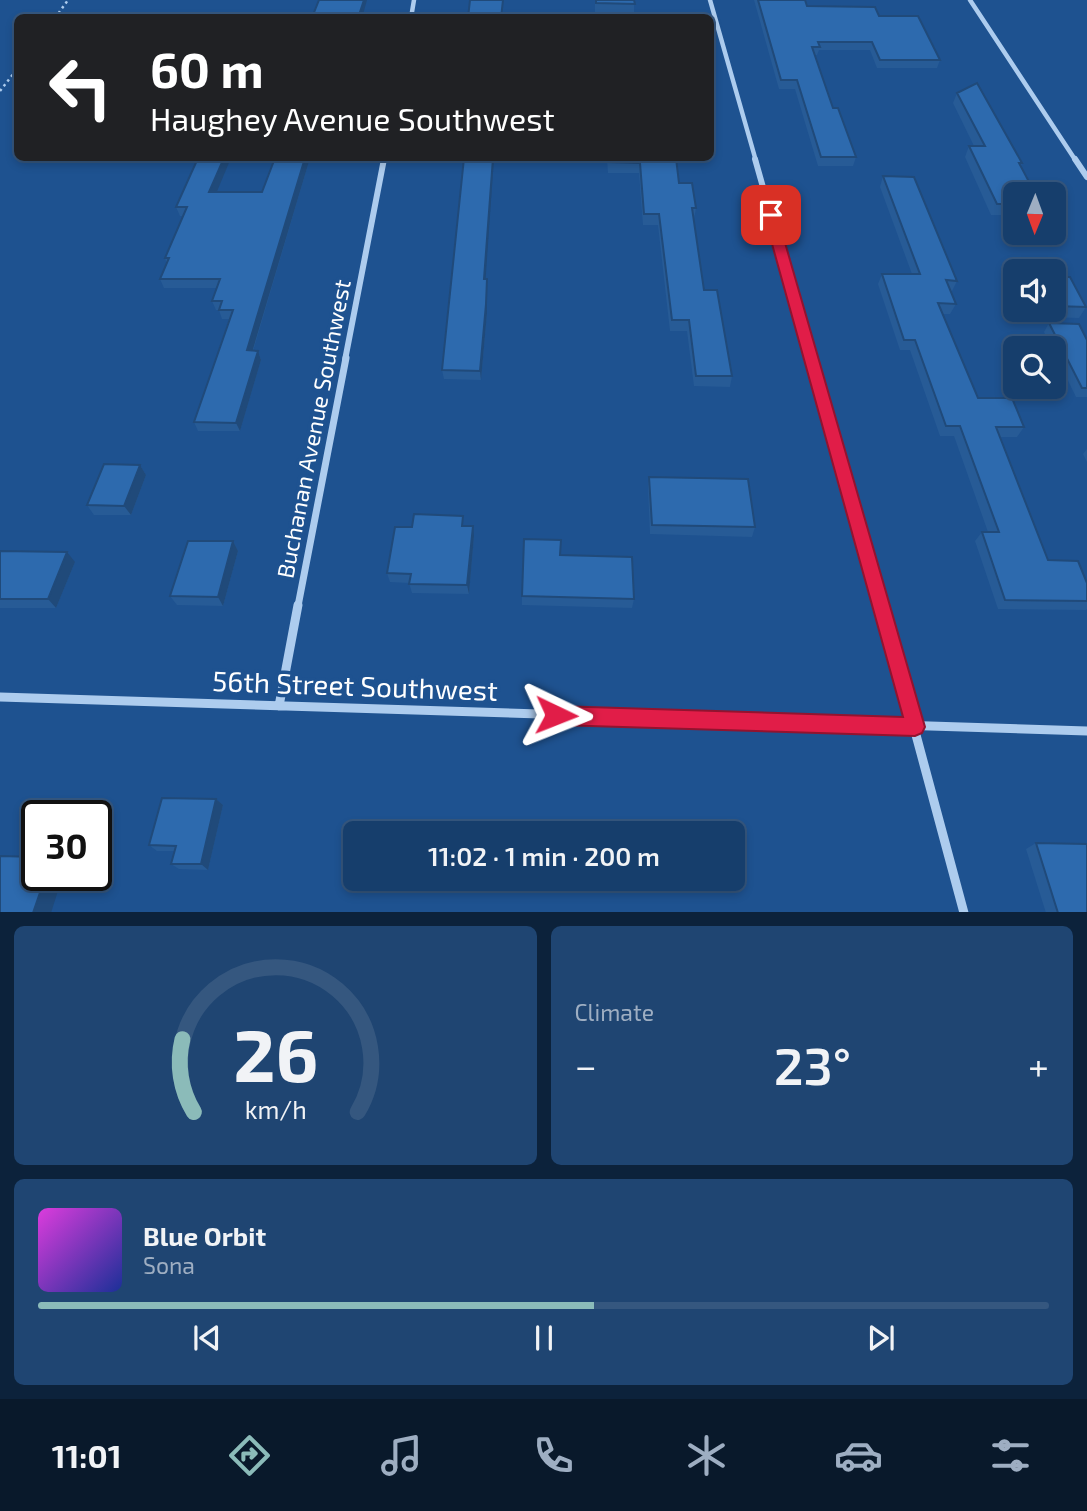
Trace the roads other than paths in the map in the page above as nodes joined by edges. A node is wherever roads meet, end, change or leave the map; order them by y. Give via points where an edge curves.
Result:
1 (970, 0) edge
2 (714, 18) edge
3 (383, 161) edge
4 (1087, 177) edge
5 (0, 697) edge
6 (279, 706) junction
7 (915, 727) junction
8 (1087, 731) edge
9 (964, 912) edge

1 - 4 street
2 - 7 street
3 - 6 street, Buchanan Avenue Southwest
5 - 6 street, 56th Street Southwest
6 - 7 street, 56th Street Southwest
7 - 8 street, 56th Street Southwest
7 - 9 street

